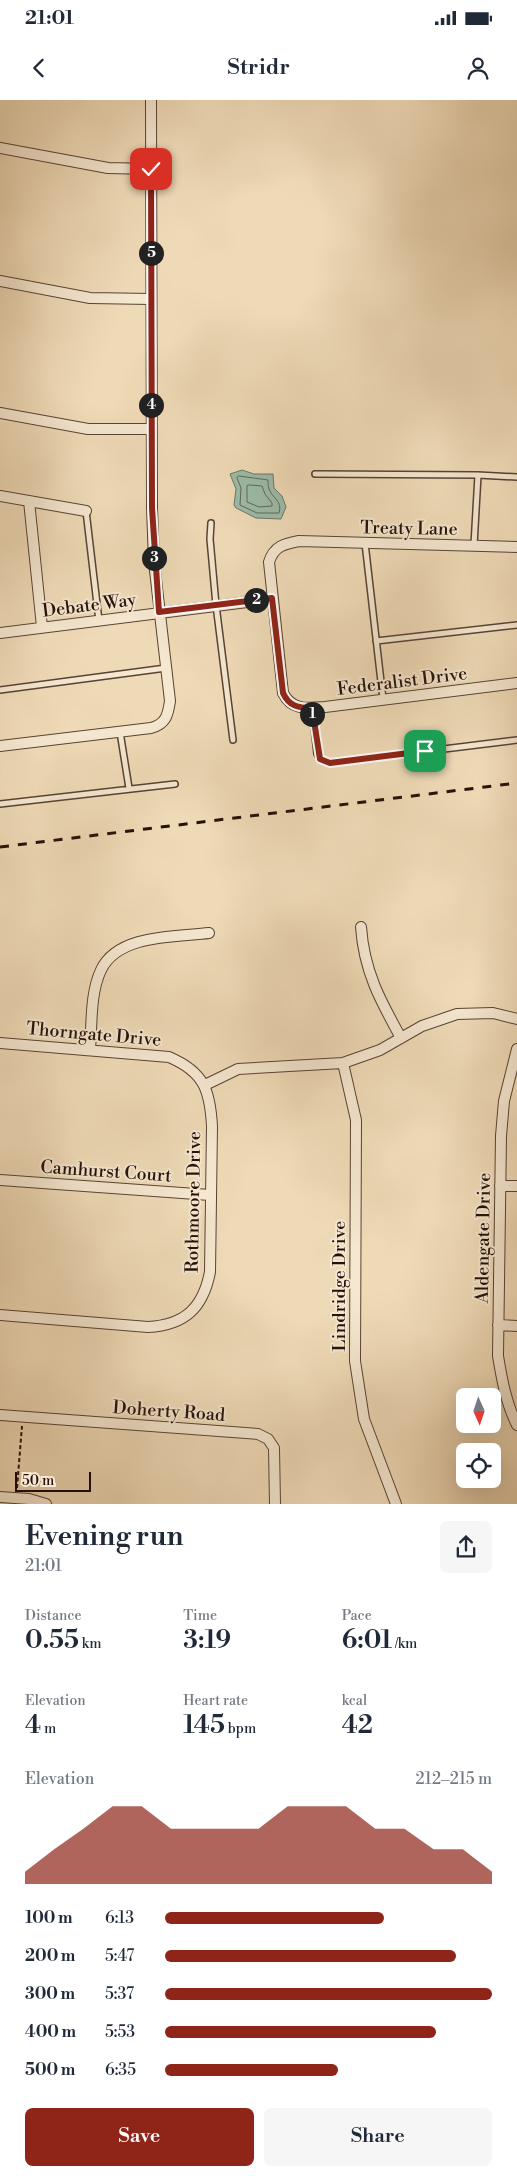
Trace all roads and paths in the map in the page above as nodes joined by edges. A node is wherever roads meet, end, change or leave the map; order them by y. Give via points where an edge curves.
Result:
1 (151, 100) edge
2 (0, 148) edge
3 (151, 169) junction
4 (0, 281) edge
5 (151, 299) junction
6 (0, 413) edge
7 (151, 429) junction
8 (315, 474) dead end
9 (478, 475) junction
10 (517, 477) edge
11 (0, 496) edge
12 (28, 501) junction
13 (86, 511) joint
14 (211, 523) dead end
15 (365, 543) junction
16 (474, 546) junction
17 (517, 547) edge
18 (272, 598) junction
19 (216, 605) junction
20 (159, 612) junction
21 (99, 621) junction
22 (517, 625) edge
23 (42, 627) junction
24 (0, 633) edge
25 (376, 641) junction
26 (166, 668) junction
27 (517, 683) edge
28 (0, 690) edge
29 (383, 698) junction
30 (312, 708) junction
31 (120, 732) junction
32 (233, 740) dead end
33 (517, 740) edge
34 (0, 745) edge
35 (175, 784) dead end
36 (129, 788) junction
37 (0, 804) edge
38 (361, 927) dead end
39 (209, 933) dead end
40 (517, 1019) edge
41 (401, 1038) junction
42 (0, 1043) edge
43 (90, 1049) junction
44 (517, 1049) edge
45 (344, 1064) junction
46 (205, 1085) junction
47 (0, 1180) edge
48 (500, 1186) junction
49 (517, 1186) edge
50 (210, 1195) junction
51 (0, 1316) edge
52 (498, 1326) junction
53 (517, 1326) edge
54 (0, 1415) edge
55 (22, 1417) junction
56 (517, 1425) edge
57 (0, 1497) edge
58 (17, 1498) junction
59 (46, 1504) edge
60 (275, 1504) edge
61 (396, 1504) edge

1 - 3 street
2 - 3 street via 108,168
3 - 5 street
4 - 5 street via 90,298
5 - 7 street
6 - 7 street via 79,428
7 - 20 street
8 - 9 lane
9 - 10 lane
9 - 16 lane
11 - 12 street
12 - 13 street
12 - 23 street
13 - 21 lane
14 - 19 lane
15 - 16 street, Treaty Lane
15 - 18 street, Treaty Lane via 299,541 283,544 272,554 269,562
15 - 25 lane
16 - 17 street, Treaty Lane
18 - 19 street, Debate Way
18 - 30 street, Federalist Drive via 283,693 292,705
19 - 20 street, Debate Way
19 - 32 lane
20 - 21 street, Debate Way
20 - 26 street
21 - 23 street, Debate Way
22 - 25 lane
23 - 24 street, Debate Way
25 - 29 lane
26 - 28 lane
26 - 31 street via 170,701 162,724
27 - 29 street, Federalist Drive
29 - 30 street, Federalist Drive
30 - 33 lane via 318,754 320,759 330,763
31 - 34 street
31 - 36 lane
35 - 36 lane
36 - 37 lane
38 - 41 street via 375,990
39 - 43 street via 141,942 118,951 101,969 94,993
40 - 41 street via 493,1013 457,1014 422,1026
41 - 45 street
42 - 43 street, Thorngate Drive
43 - 46 street, Thorngate Drive via 169,1057 191,1069
44 - 48 street, Aldengate Drive via 504,1101
45 - 46 street via 238,1069
45 - 61 street, Lindridge Drive via 356,1120 355,1361 364,1419
46 - 50 street, Rothmoore Drive via 211,1104
47 - 50 street, Camhurst Court
48 - 49 street
48 - 52 street, Aldengate Drive
50 - 51 street, Rothmoore Drive via 208,1277 204,1295 189,1314 170,1324 148,1327
52 - 53 street
52 - 56 street, Aldengate Drive via 502,1383
54 - 55 street, Doherty Road
55 - 58 path
55 - 60 street, Doherty Road via 258,1434 268,1439 274,1448
57 - 58 street
58 - 59 street

